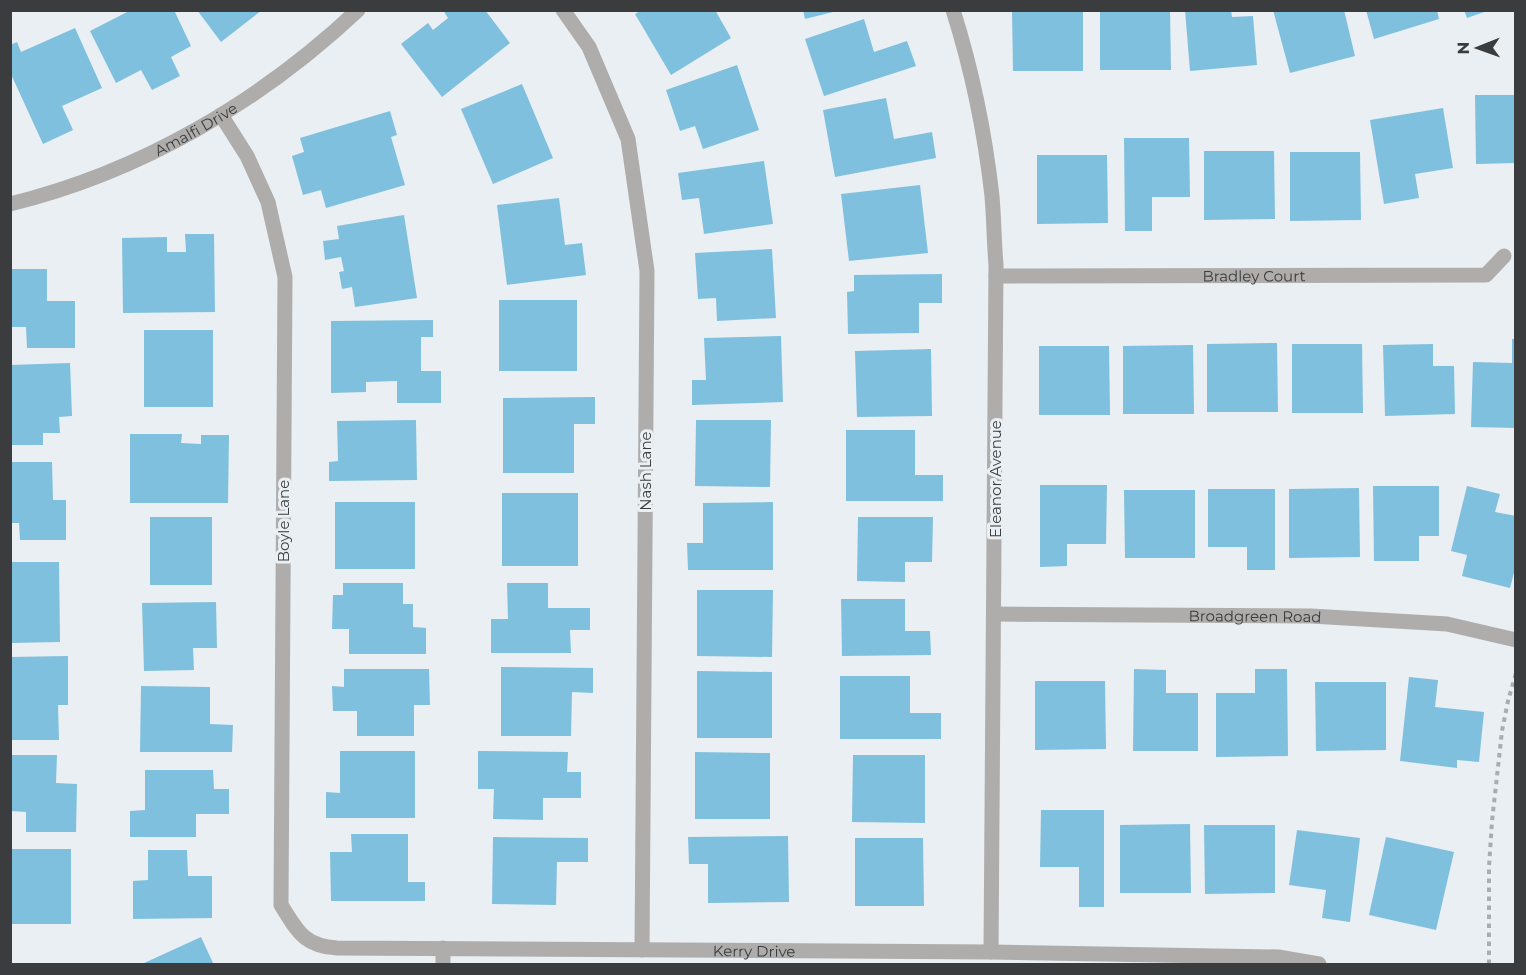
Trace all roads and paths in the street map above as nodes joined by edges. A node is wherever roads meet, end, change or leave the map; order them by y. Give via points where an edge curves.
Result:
1 (357, 10) edge
2 (562, 10) edge
3 (953, 10) edge
4 (221, 116) junction
5 (10, 204) edge
6 (1504, 256) dead end
7 (996, 276) junction
8 (994, 614) junction
9 (1515, 640) edge
10 (1515, 673) edge
11 (300, 935) joint
12 (443, 948) junction
13 (642, 950) junction
14 (991, 952) junction
15 (443, 964) edge
16 (1319, 964) edge
17 (1489, 964) edge

1 - 4 street, Amalfi Drive via 297,63
2 - 13 street, Nash Lane via 589,47 628,139 647,271
3 - 7 street, Eleanor Avenue via 979,113 992,196
4 - 5 street, Amalfi Drive via 111,171
4 - 11 street, Boyle Lane via 247,156 268,202 285,277 281,905
6 - 7 street, Bradley Court via 1486,275
7 - 8 street, Eleanor Avenue
8 - 9 street, Broadgreen Road via 1311,616 1447,624
8 - 14 street, Eleanor Avenue
10 - 17 path via 1502,731 1492,821
11 - 12 street, Kerry Drive via 328,948
12 - 13 street, Kerry Drive
12 - 15 street
13 - 14 street, Kerry Drive
14 - 16 street, Kerry Drive via 1278,957

